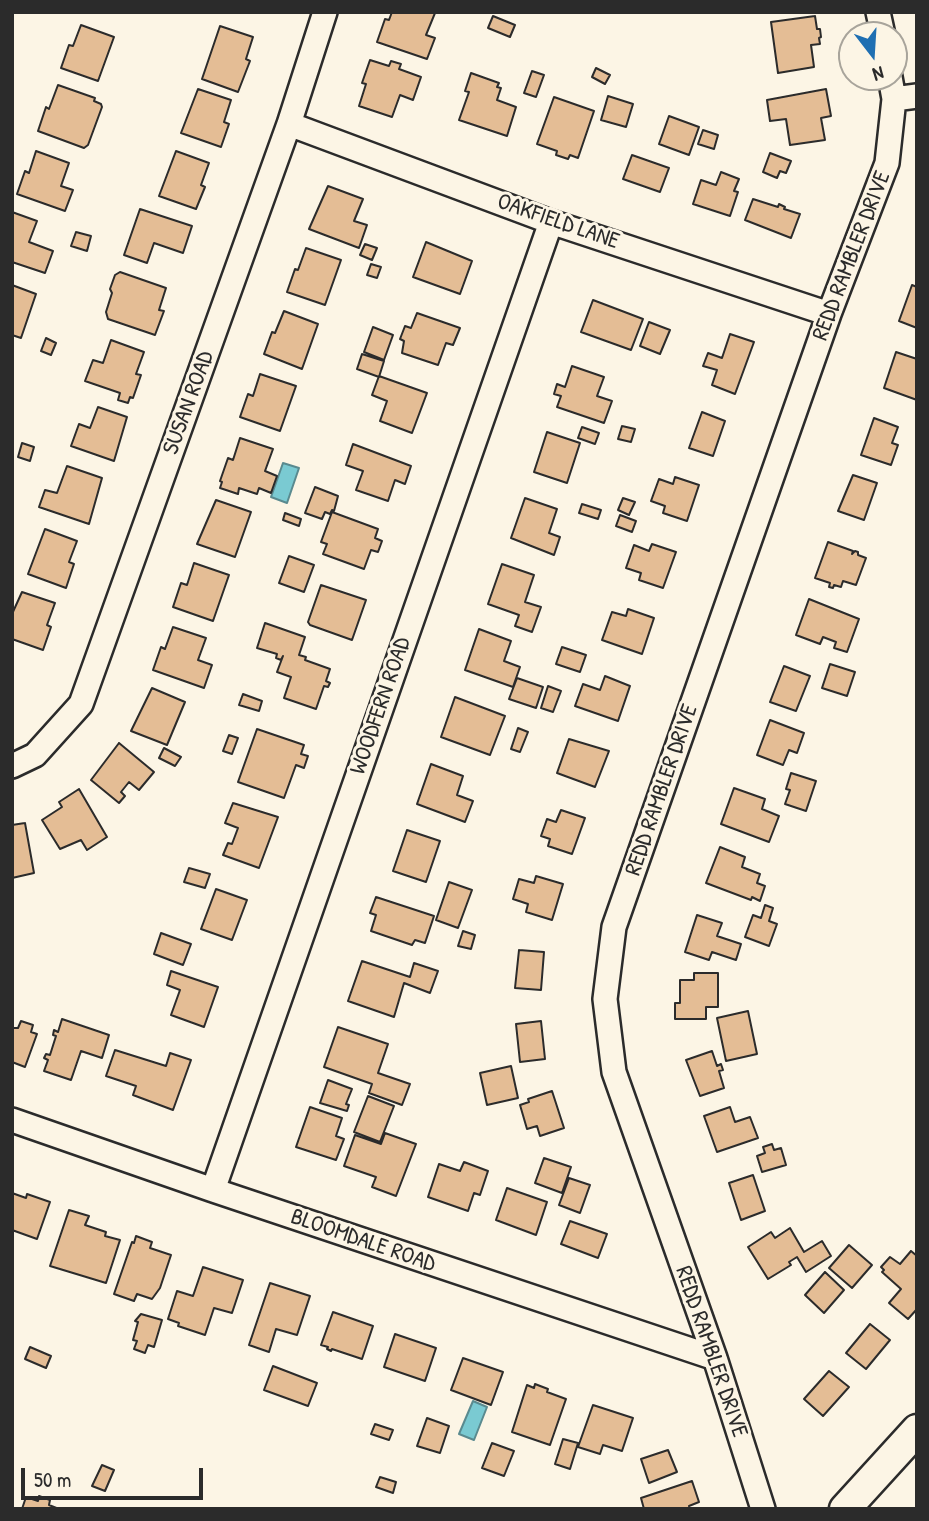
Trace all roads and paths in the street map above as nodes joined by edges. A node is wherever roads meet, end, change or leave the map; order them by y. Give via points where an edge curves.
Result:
1 (325, 12) edge
2 (901, 91) edge
3 (289, 124) junction
4 (551, 222) junction
5 (829, 314) junction
6 (12, 766) edge
7 (12, 1120) edge
8 (213, 1190) junction
9 (715, 1358) junction
10 (917, 1430) edge
11 (763, 1509) edge
12 (845, 1509) edge

1 - 3 street, SUSAN ROAD
2 - 5 street, REDD RAMBLER DRIVE via 887,163
3 - 4 street, OAKFIELD LANE
3 - 6 street, SUSAN ROAD via 81,704 36,755
4 - 5 street, OAKFIELD LANE
4 - 8 street, WOODFERN ROAD
5 - 9 street, REDD RAMBLER DRIVE via 614,927 605,999 614,1072
7 - 8 street, BLOOMDALE ROAD
8 - 9 street, BLOOMDALE ROAD
9 - 11 street, REDD RAMBLER DRIVE
10 - 12 main road

